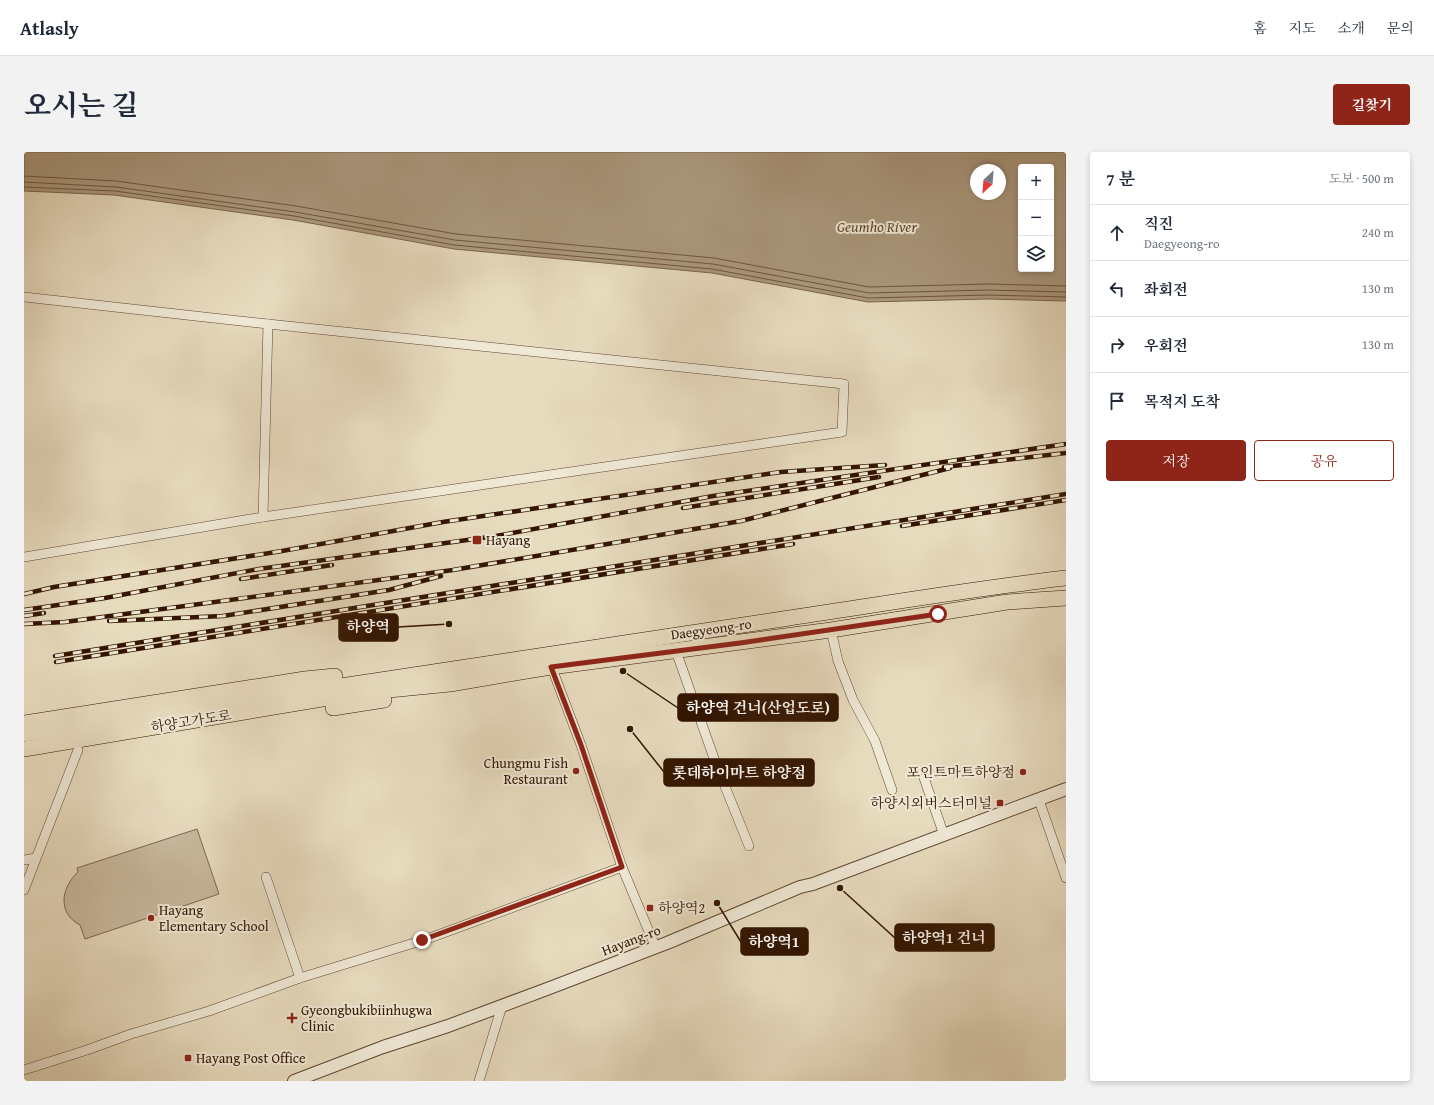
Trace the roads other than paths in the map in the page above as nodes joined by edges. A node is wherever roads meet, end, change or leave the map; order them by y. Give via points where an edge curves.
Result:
1 (24, 296) edge
2 (268, 324) junction
3 (263, 517) junction
4 (24, 557) edge
5 (1066, 578) edge
6 (1066, 598) edge
7 (831, 630) junction
8 (676, 651) junction
9 (550, 660) junction
10 (403, 675) junction
11 (450, 684) junction
12 (358, 688) junction
13 (24, 723) edge
14 (24, 734) edge
15 (24, 749) edge
16 (78, 750) junction
17 (24, 758) edge
18 (924, 778) dead end
19 (1066, 789) edge
20 (892, 790) dead end
21 (1038, 800) junction
22 (944, 835) junction
23 (749, 846) dead end
24 (36, 858) junction
25 (24, 860) edge
26 (622, 867) junction
27 (266, 877) dead end
28 (1066, 878) edge
29 (24, 890) edge
30 (655, 946) junction
31 (300, 978) junction
32 (502, 1006) junction
33 (24, 1070) edge
34 (294, 1081) edge
35 (479, 1081) edge

1 - 2 street
2 - 3 street
2 - 3 street via 844,384 842,432
3 - 4 street
5 - 9 main road, Daegyeong-ro
6 - 7 main road, Daegyeong-ro via 1007,602
7 - 8 main road, Daegyeong-ro
7 - 20 street via 838,662 853,700 875,741
8 - 9 main road, Daegyeong-ro
8 - 23 street via 716,764
9 - 10 main road, Daegyeong-ro
9 - 11 main road, Daegyeong-ro
9 - 26 street
10 - 12 main road, Daegyeong-ro
10 - 13 main road via 373,672 305,679
11 - 12 main road, Daegyeong-ro
11 - 16 main road via 437,692 421,695
12 - 14 main road, 하양고가도로
12 - 15 main road, 하양고가도로
16 - 17 main road
16 - 24 street
18 - 22 street
19 - 21 street, Hayang-ro
21 - 22 street, Hayang-ro
21 - 28 street
22 - 30 street, Hayang-ro via 800,887
24 - 25 street
24 - 29 street
26 - 30 street
26 - 31 street via 427,939
27 - 31 street
30 - 32 street, Hayang-ro
31 - 33 street
32 - 34 street, Hayang-ro
32 - 35 street

